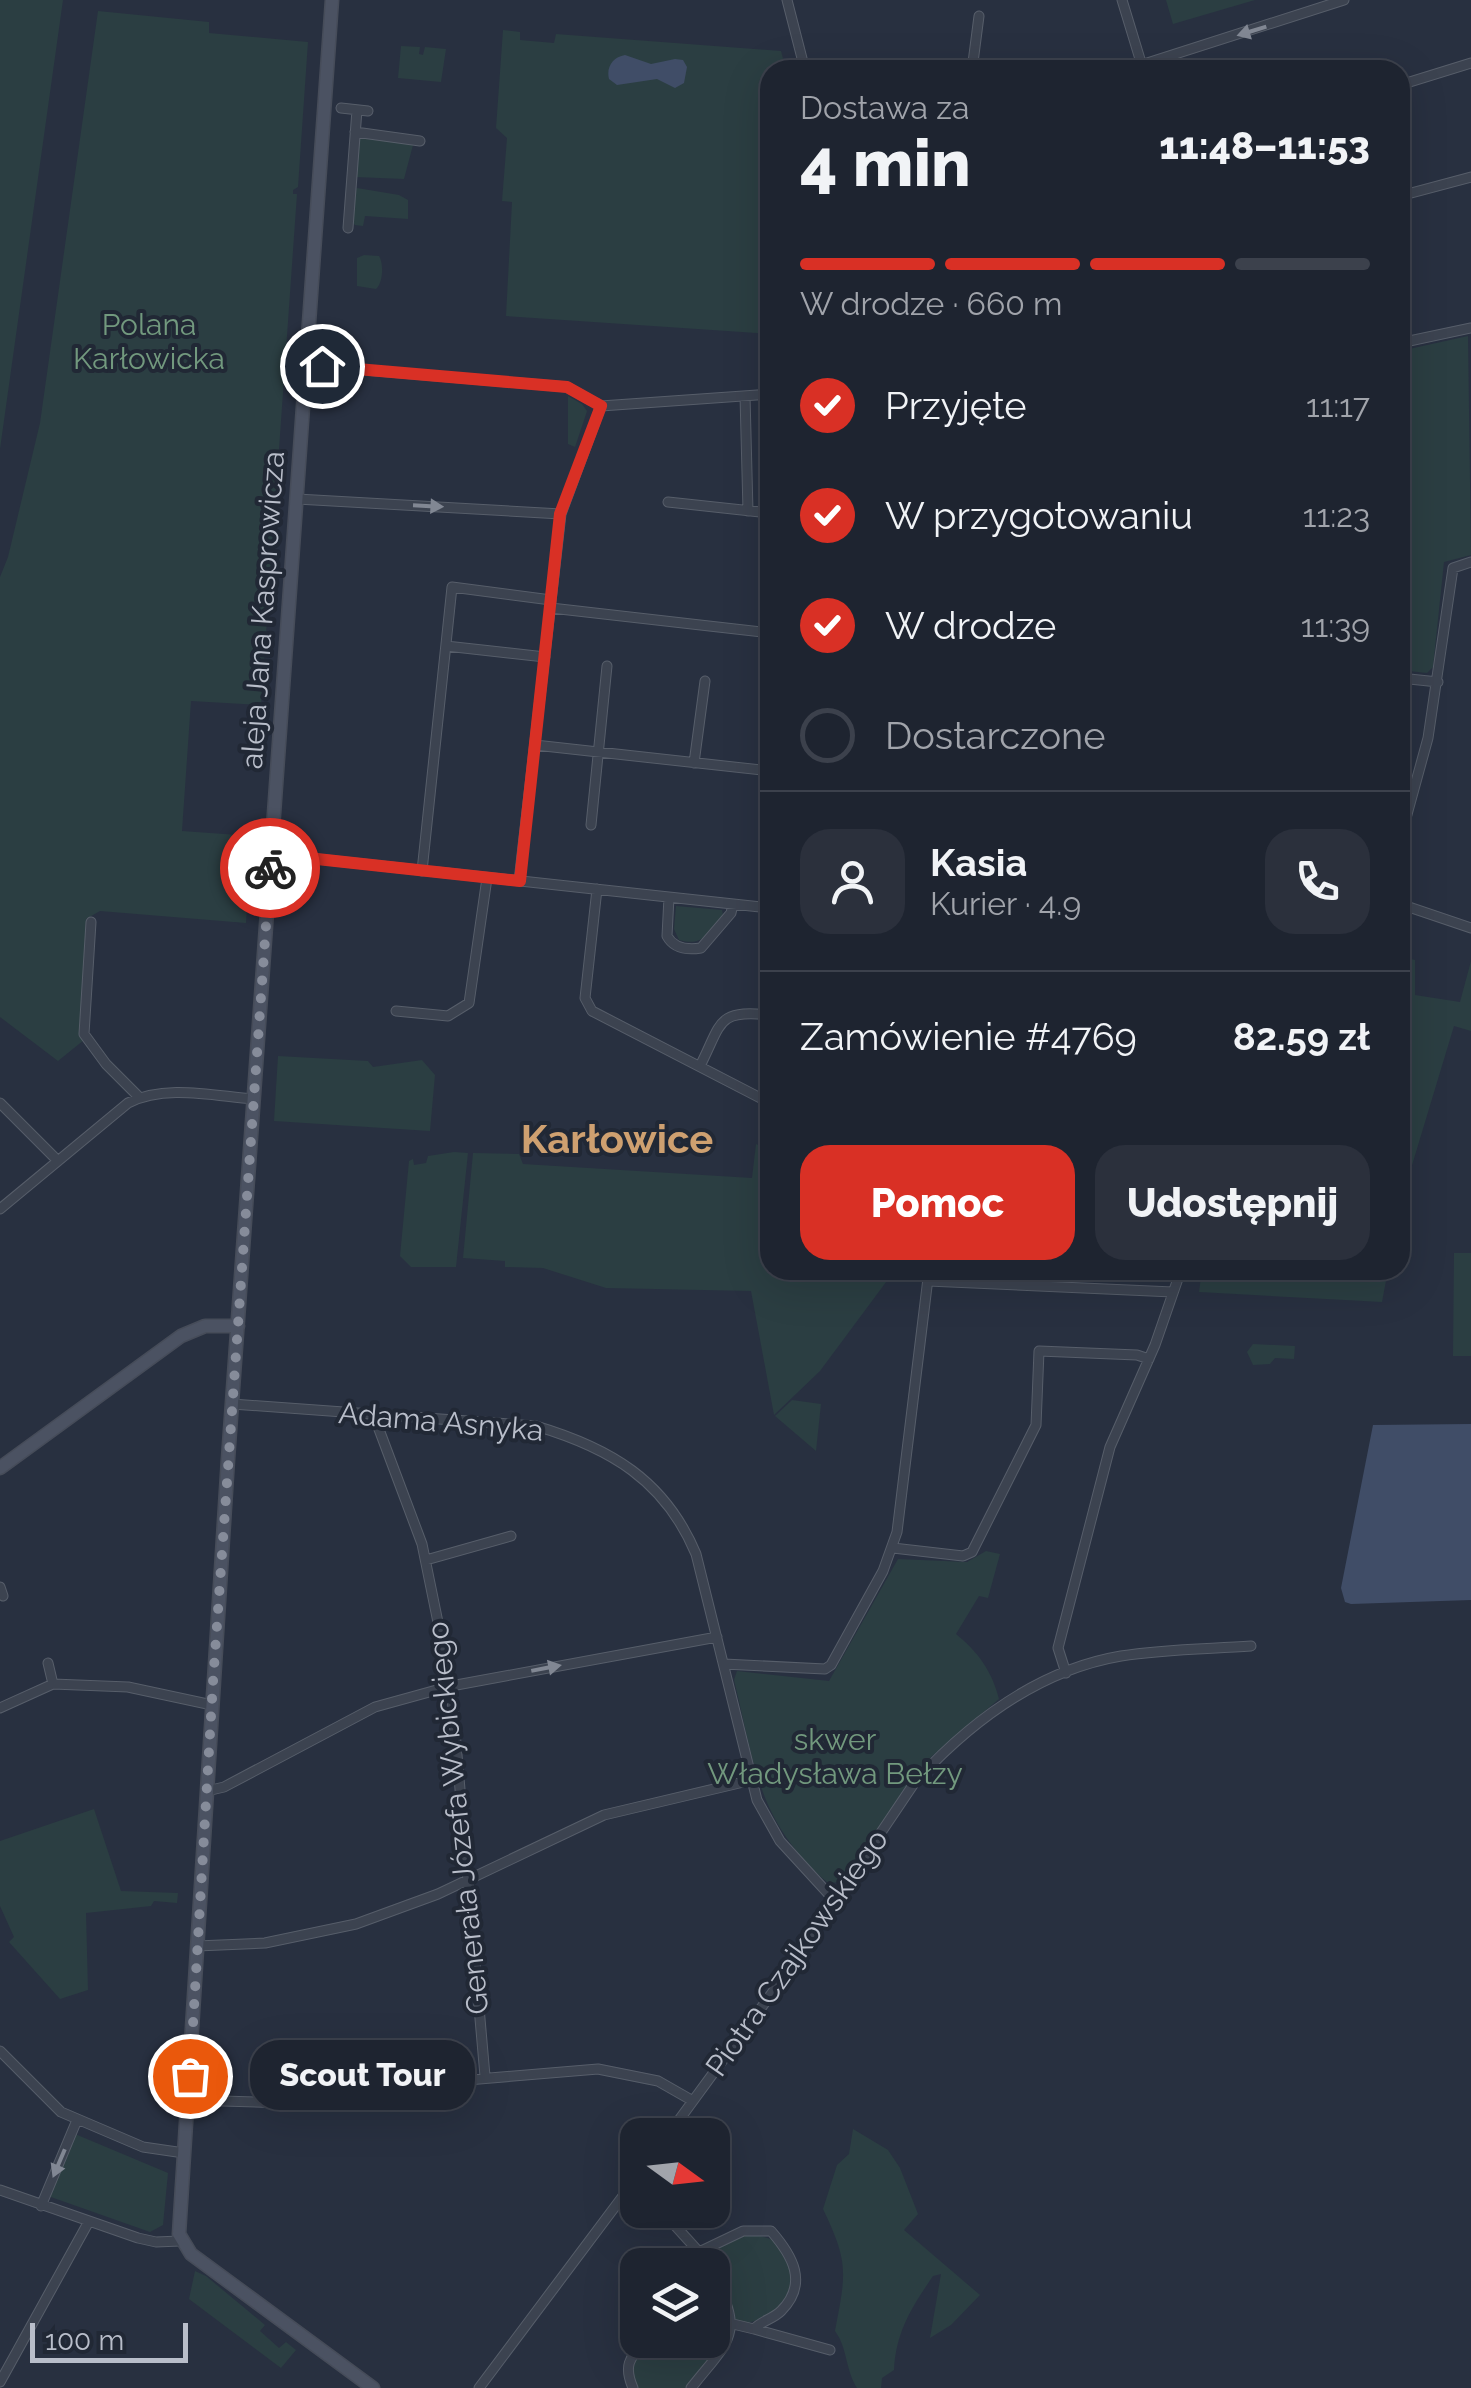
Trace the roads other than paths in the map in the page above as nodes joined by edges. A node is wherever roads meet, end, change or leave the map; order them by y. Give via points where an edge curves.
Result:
1 (332, 0) edge
2 (788, 0) edge
3 (1122, 0) edge
4 (1344, 0) edge
5 (979, 16) dead end
6 (803, 60) edge
7 (973, 60) edge
8 (1140, 60) edge
9 (1166, 60) edge
10 (1471, 64) edge
11 (1410, 81) edge
12 (341, 108) dead end
13 (356, 110) junction
14 (368, 111) dead end
15 (355, 132) junction
16 (420, 141) dead end
17 (1471, 176) edge
18 (1410, 193) edge
19 (348, 228) dead end
20 (1471, 328) edge
21 (1410, 341) edge
22 (306, 365) junction
23 (760, 395) edge
24 (745, 396) junction
25 (601, 406) junction
26 (297, 499) junction
27 (668, 502) dead end
28 (748, 511) junction
29 (760, 512) edge
30 (560, 514) junction
31 (1471, 562) edge
32 (551, 604) junction
33 (760, 632) edge
34 (446, 646) junction
35 (545, 657) junction
36 (608, 666) dead end
37 (1410, 679) edge
38 (704, 681) dead end
39 (1438, 682) junction
40 (535, 745) junction
41 (599, 752) junction
42 (694, 763) junction
43 (760, 770) edge
44 (1410, 804) edge
45 (592, 825) dead end
46 (271, 854) junction
47 (422, 870) junction
48 (487, 878) junction
49 (520, 881) junction
50 (597, 889) junction
51 (669, 897) junction
52 (733, 904) junction
53 (760, 907) edge
54 (1410, 907) edge
55 (91, 922) dead end
56 (1471, 928) edge
57 (396, 1010) dead end
58 (760, 1014) edge
59 (700, 1066) junction
60 (760, 1097) edge
61 (139, 1098) junction
62 (254, 1099) junction
63 (0, 1103) edge
64 (58, 1162) junction
65 (0, 1209) edge
66 (927, 1280) edge
67 (1000, 1280) edge
68 (1177, 1280) edge
69 (1173, 1292) junction
70 (238, 1326) junction
71 (1150, 1359) junction
72 (232, 1404) junction
73 (374, 1416) junction
74 (0, 1468) edge
75 (511, 1536) dead end
76 (893, 1548) junction
77 (426, 1560) junction
78 (716, 1637) junction
79 (1251, 1646) dead end
80 (48, 1663) dead end
81 (724, 1664) junction
82 (1066, 1672) junction
83 (53, 1684) junction
84 (450, 1686) junction
85 (212, 1705) junction
86 (0, 1708) edge
87 (752, 1780) junction
88 (207, 1791) junction
89 (470, 1878) junction
90 (835, 1901) junction
91 (196, 1946) junction
92 (0, 2051) edge
93 (485, 2076) junction
94 (188, 2100) junction
95 (694, 2101) junction
96 (681, 2118) edge
97 (77, 2120) junction
98 (184, 2153) junction
99 (0, 2190) edge
100 (620, 2203) edge
101 (41, 2206) junction
102 (88, 2223) junction
103 (677, 2228) edge
104 (180, 2240) junction
105 (695, 2248) edge
106 (707, 2248) edge
107 (730, 2311) edge
108 (733, 2324) junction
109 (754, 2329) junction
110 (730, 2331) edge
111 (830, 2350) dead end
112 (630, 2358) edge
113 (715, 2358) edge
114 (0, 2382) edge
115 (373, 2388) edge
116 (479, 2388) edge
117 (632, 2388) edge
118 (691, 2388) edge

1 - 22 street, aleja Jana Kasprowicza
2 - 6 street
3 - 8 street
4 -> 9 street
5 - 7 street
10 - 11 street
12 - 13 street
13 - 14 street
13 - 15 street
15 - 16 street
15 - 19 street
17 - 18 street
20 - 21 street
22 - 25 street via 567,387
22 - 26 street, aleja Jana Kasprowicza
23 - 24 street
24 - 25 street
24 - 28 street
25 - 30 street
26 -> 30 street
26 - 46 street, aleja Jana Kasprowicza
27 - 28 street
28 - 29 street
30 - 32 street
31 - 39 street via 1453,568
32 - 33 street
32 - 34 street via 452,587
32 - 35 street
34 - 35 street
34 - 47 street
35 - 40 street
36 - 41 street
37 - 39 street
38 - 42 street
39 - 44 street
40 - 41 street
40 - 49 street
41 - 42 street
41 - 45 street
42 - 43 street
46 - 47 street
46 - 62 street, aleja Jana Kasprowicza
47 - 48 street
48 - 49 street
48 - 57 street via 469,1003 448,1016
49 - 50 street
50 - 51 street
50 - 59 street via 585,998 592,1010
51 - 52 street
51 - 52 street via 667,936 675,946 692,949 701,948
52 - 53 street
54 - 56 street
55 - 61 street via 84,1034
58 - 59 street via 739,1012 723,1020
59 - 60 street
61 - 62 street via 158,1092
61 - 64 street
62 - 70 street, aleja Jana Kasprowicza
63 - 64 street
64 - 65 street
66 - 76 street
67 - 69 street
68 - 69 street
69 - 71 street
70 - 72 street, aleja Jana Kasprowicza
70 - 74 street via 205,1326 181,1336
71 - 76 street via 1038,1351 1036,1425 972,1552
71 - 82 street via 1100,1484 1058,1648
72 - 73 street, Adama Asnyka
72 - 85 street, aleja Jana Kasprowicza
73 - 77 street, Generała Józefa Wybickiego
73 - 78 street, Adama Asnyka via 536,1426 605,1451 639,1475 684,1527
75 - 77 street
76 - 81 street via 825,1669
77 - 84 street, Generała Józefa Wybickiego
78 - 81 street, Adama Asnyka
84 -> 78 street
79 - 82 street, Piotra Czajkowskiego via 1107,1658
80 - 83 street
81 - 87 street, Adama Asnyka
82 - 90 street, Piotra Czajkowskiego via 1016,1695 942,1753
83 - 85 street via 128,1687
83 - 86 street
84 - 88 street via 375,1707
84 - 89 street, Generała Józefa Wybickiego
85 - 88 street, aleja Jana Kasprowicza
87 - 89 street via 604,1815
87 - 90 street, Adama Asnyka via 780,1840
88 - 91 street, aleja Jana Kasprowicza
89 - 91 street via 404,1908 312,1935
89 - 93 street, Generała Józefa Wybickiego
90 - 95 street, Piotra Czajkowskiego
91 - 94 street, aleja Jana Kasprowicza
92 - 97 street via 52,2105
93 - 94 street via 335,2091 288,2103
93 - 95 street via 598,2070 658,2081
94 - 98 street, aleja Jana Kasprowicza
95 - 96 street, Piotra Czajkowskiego
97 - 98 street via 143,2147
97 -> 101 street
98 - 104 street, aleja Jana Kasprowicza
99 - 101 street
100 - 116 street
101 - 102 street
102 - 104 street via 152,2242
102 - 114 street
103 - 105 street
104 - 115 street
106 - 109 street via 742,2230 770,2231 784,2246 796,2268 794,2292 779,2313
107 - 108 street
108 - 109 street
108 - 110 street
109 - 111 street
112 - 117 street
113 - 118 street

